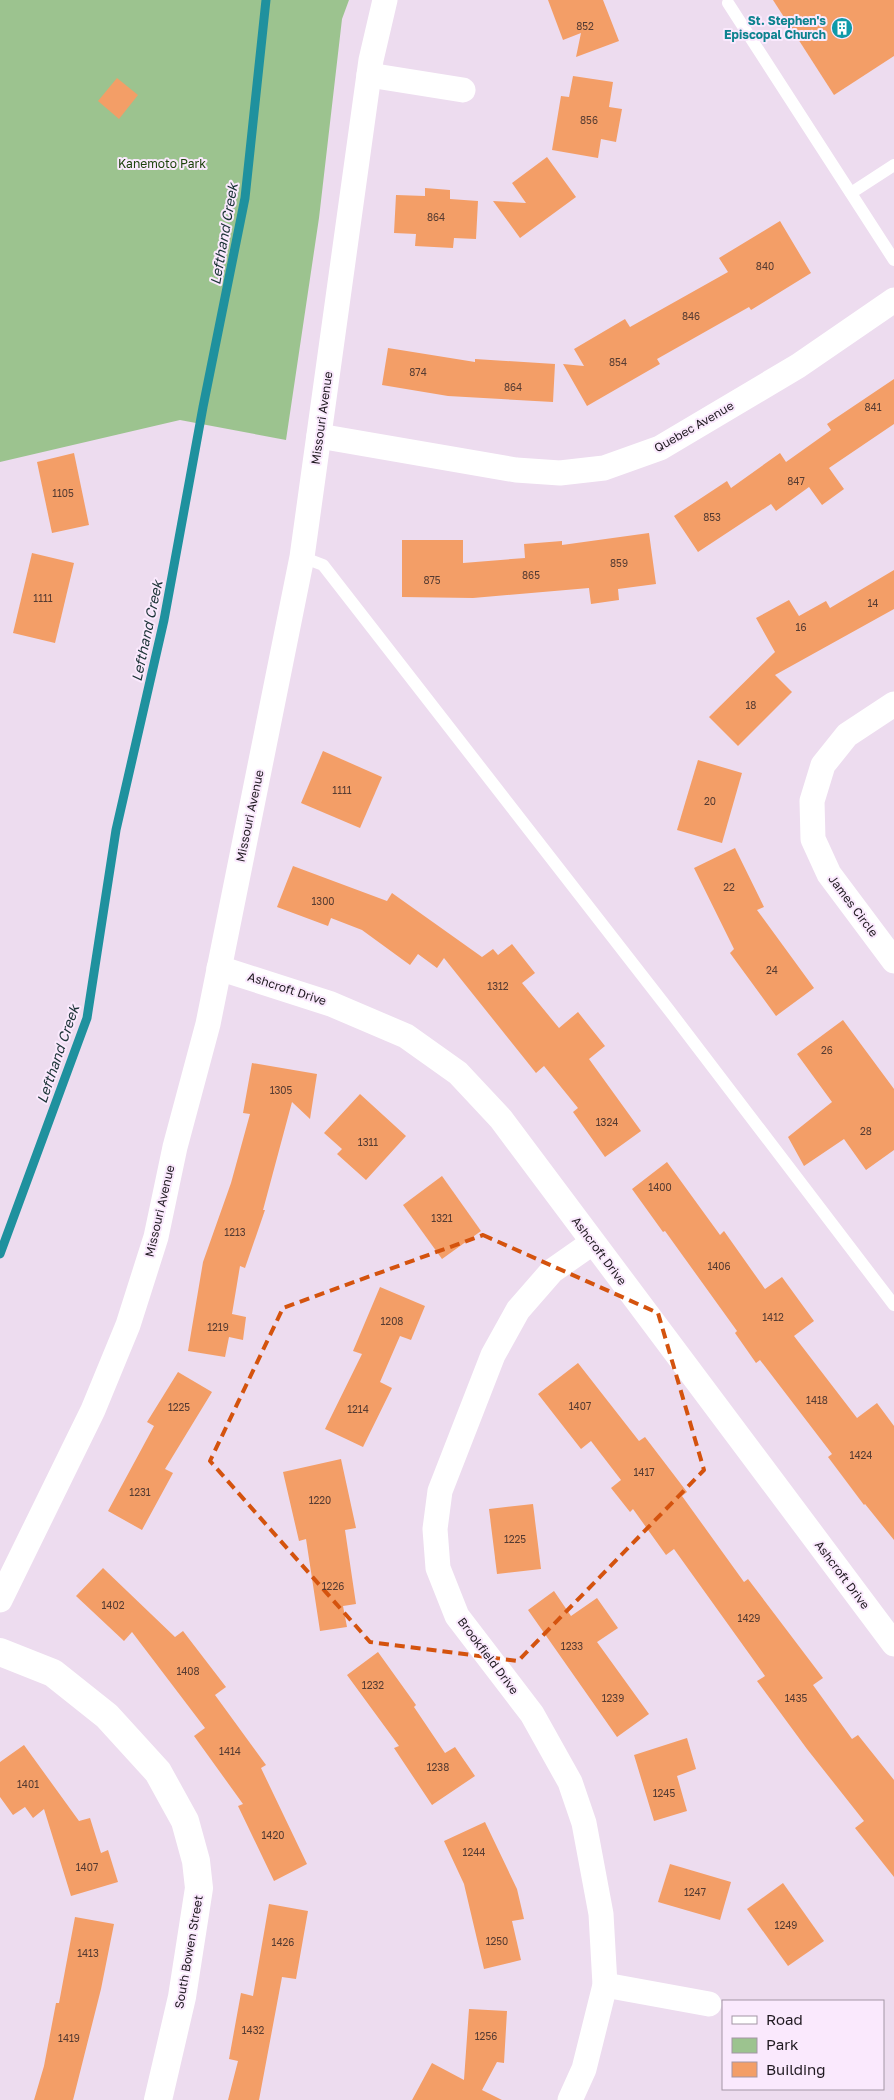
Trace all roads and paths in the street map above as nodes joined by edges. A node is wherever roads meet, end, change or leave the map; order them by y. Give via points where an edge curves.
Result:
1 (385, 0) edge
2 (728, 3) dead end
3 (369, 75) junction
4 (463, 90) dead end
5 (894, 165) edge
6 (850, 193) junction
7 (894, 260) edge
8 (894, 300) edge
9 (319, 436) junction
10 (302, 557) junction
11 (894, 704) edge
12 (894, 961) edge
13 (219, 968) junction
14 (592, 1243) junction
15 (894, 1305) edge
16 (0, 1600) edge
17 (894, 1644) edge
18 (0, 1652) edge
19 (604, 1985) junction
20 (709, 2004) dead end
21 (158, 2100) edge
22 (570, 2100) edge

1 - 3 street, Missouri Avenue
2 - 6 lane
3 - 4 street
3 - 9 street, Missouri Avenue
5 - 6 lane
6 - 7 lane
8 - 9 street, Quebec Avenue via 798,366 660,448 604,468 560,473 516,470
9 - 10 street, Missouri Avenue
10 - 13 street, Missouri Avenue
10 - 15 lane via 323,565
11 - 12 street, James Circle via 847,736 823,765 812,801 814,839 828,874
13 - 14 street, Ashcroft Drive via 331,1004 406,1036 458,1073 501,1119
13 - 16 street, Missouri Avenue via 156,1237 128,1325 92,1410
14 - 17 street, Ashcroft Drive
14 - 19 street, Brookfield Drive via 552,1271 518,1310 493,1355 440,1492 435,1530 438,1568 457,1616 532,1714 570,1782 584,1823 601,1914
18 - 21 street, South Bowen Street via 53,1673 107,1716 158,1772 185,1821 196,1861 199,1888 182,1997
19 - 20 street
19 - 22 street, Brookfield Drive via 584,2069

